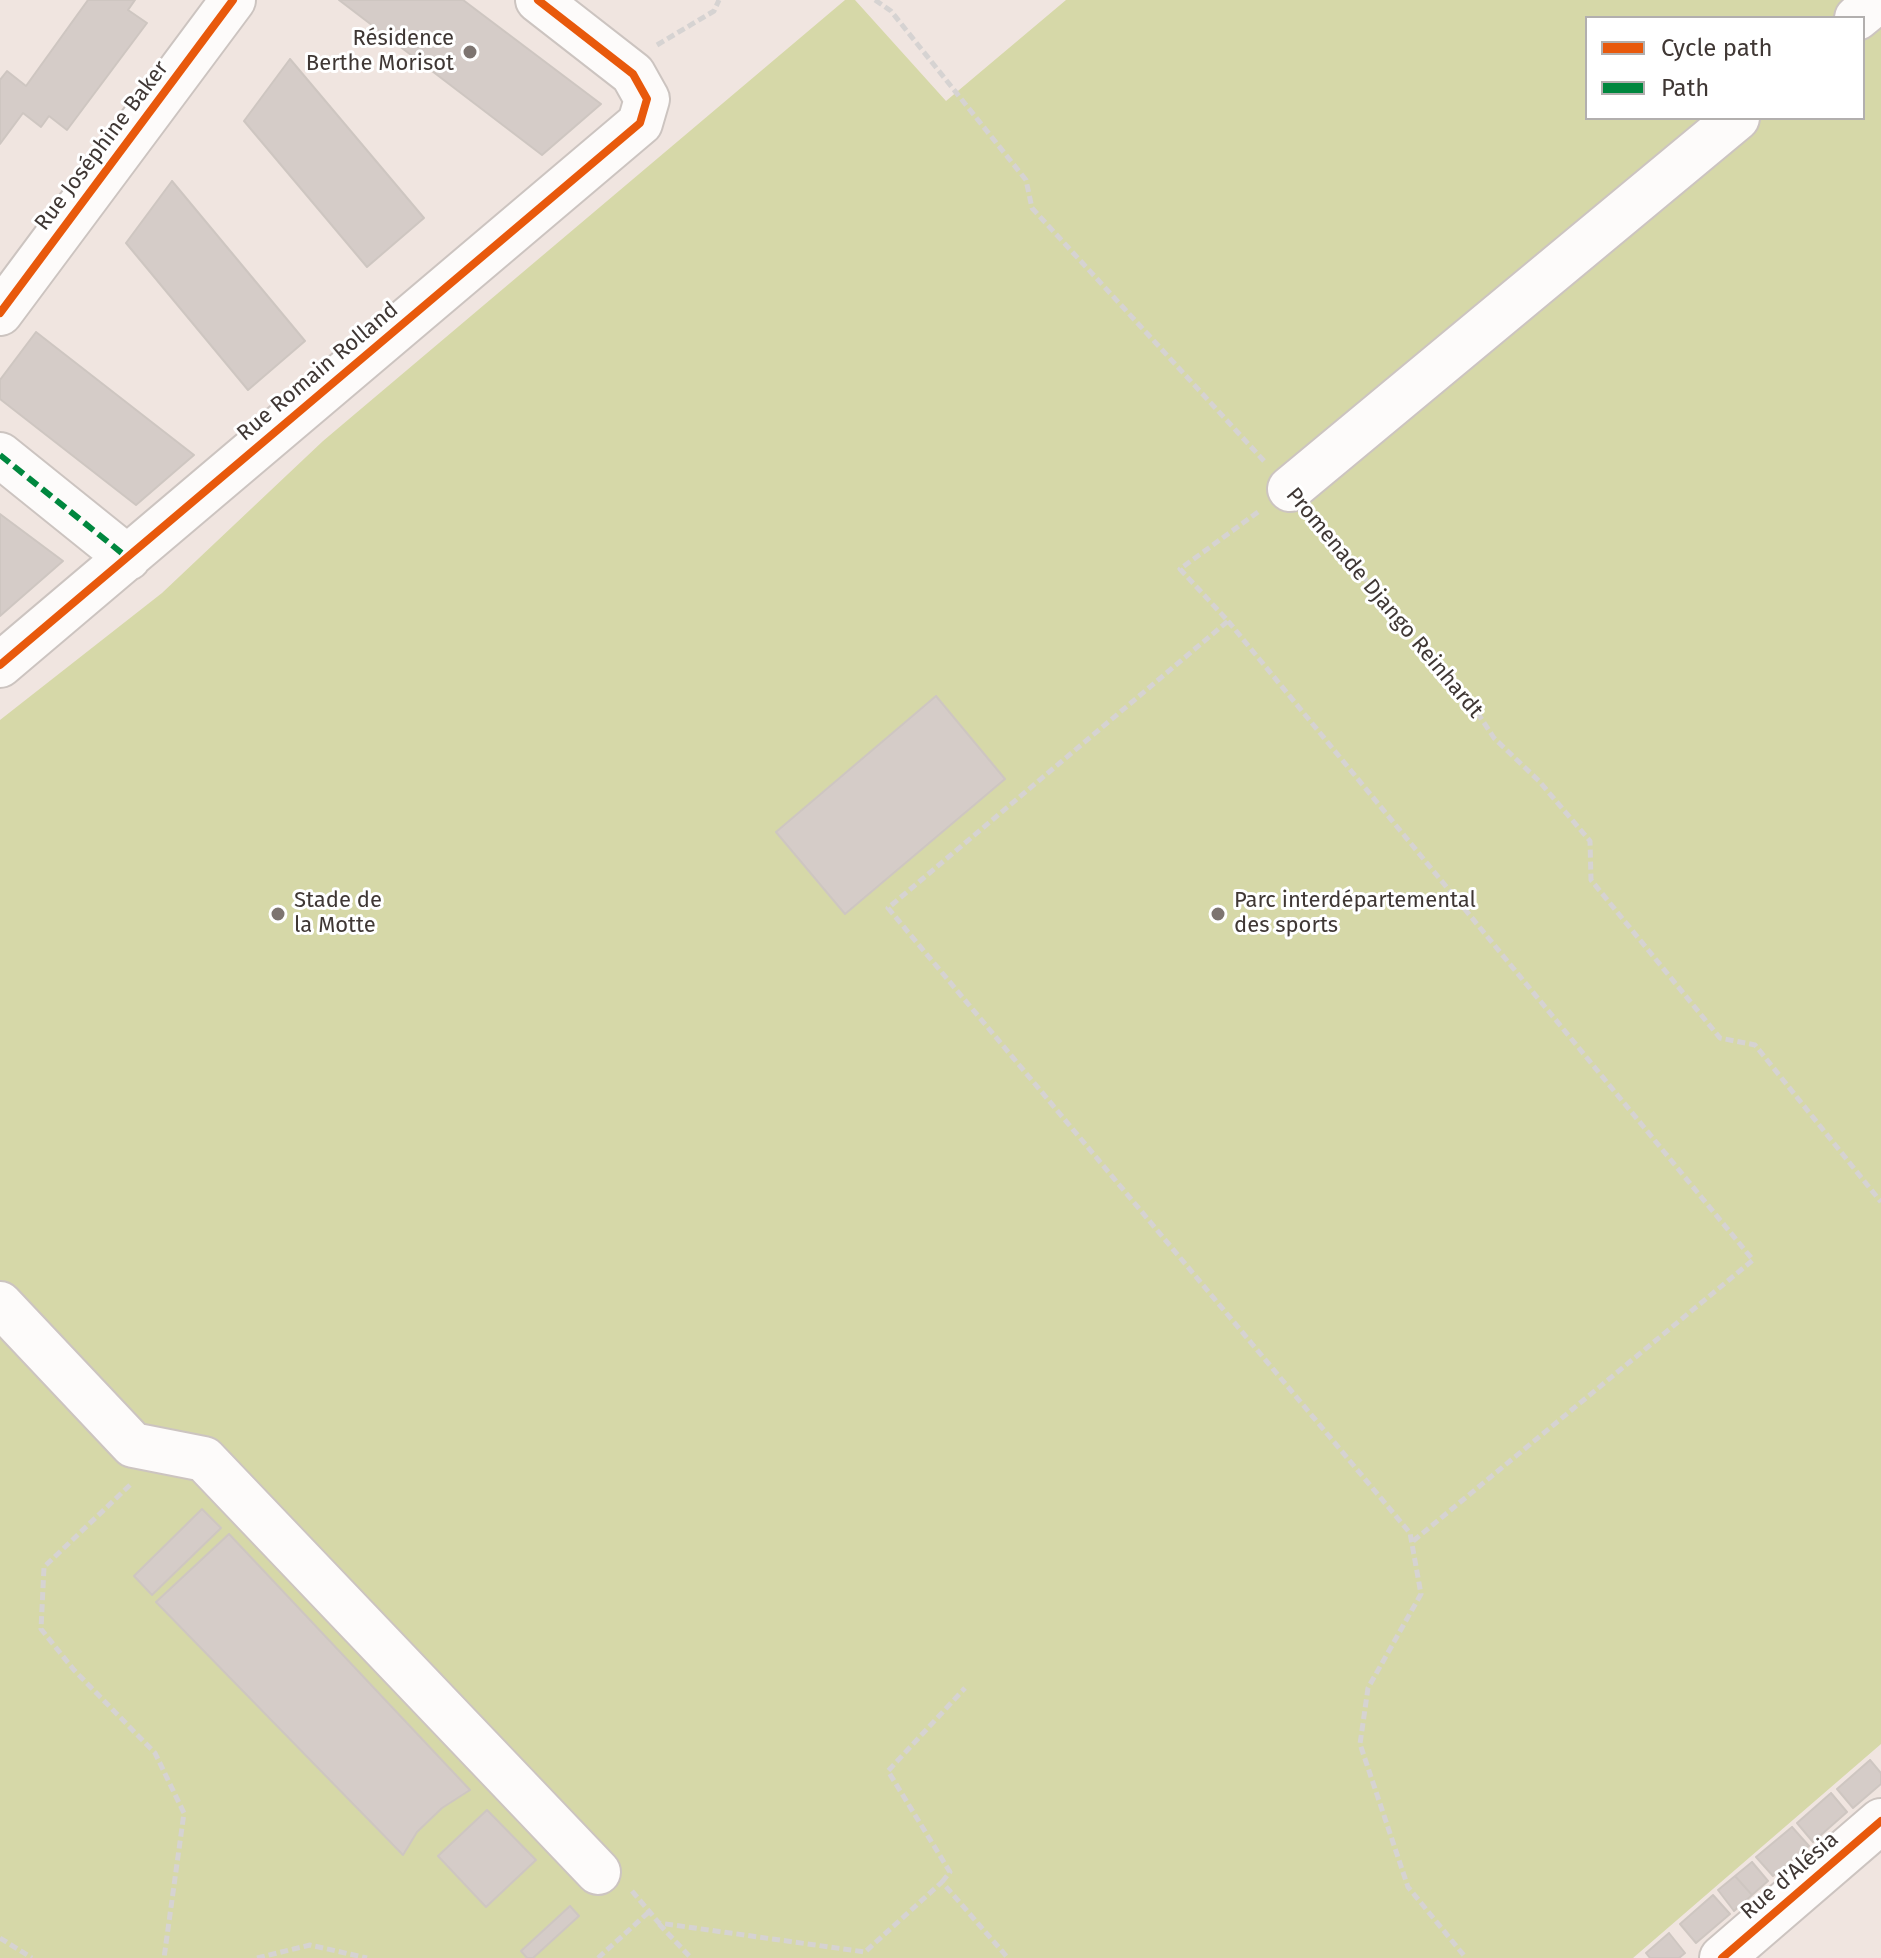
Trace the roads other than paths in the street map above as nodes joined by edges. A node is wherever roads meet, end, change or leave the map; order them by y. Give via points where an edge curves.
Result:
1 (233, 0) edge
2 (538, 0) edge
3 (1879, 0) edge
4 (1859, 16) edge
5 (1735, 120) edge
6 (0, 313) edge
7 (0, 455) edge
8 (1290, 489) road end
9 (128, 558) junction
10 (0, 665) edge
11 (0, 1304) edge
12 (1881, 1821) edge
13 (598, 1872) road end
14 (1722, 1958) edge

1 - 6 street, Rue Joséphine Baker
2 - 9 street, Rue Romain Rolland via 640,86 640,123
3 - 4 street
5 - 8 street
7 - 9 street
9 - 10 street, Rue Romain Rolland
11 - 13 street via 133,1445 204,1459
12 - 14 street, Rue d'Alésia

